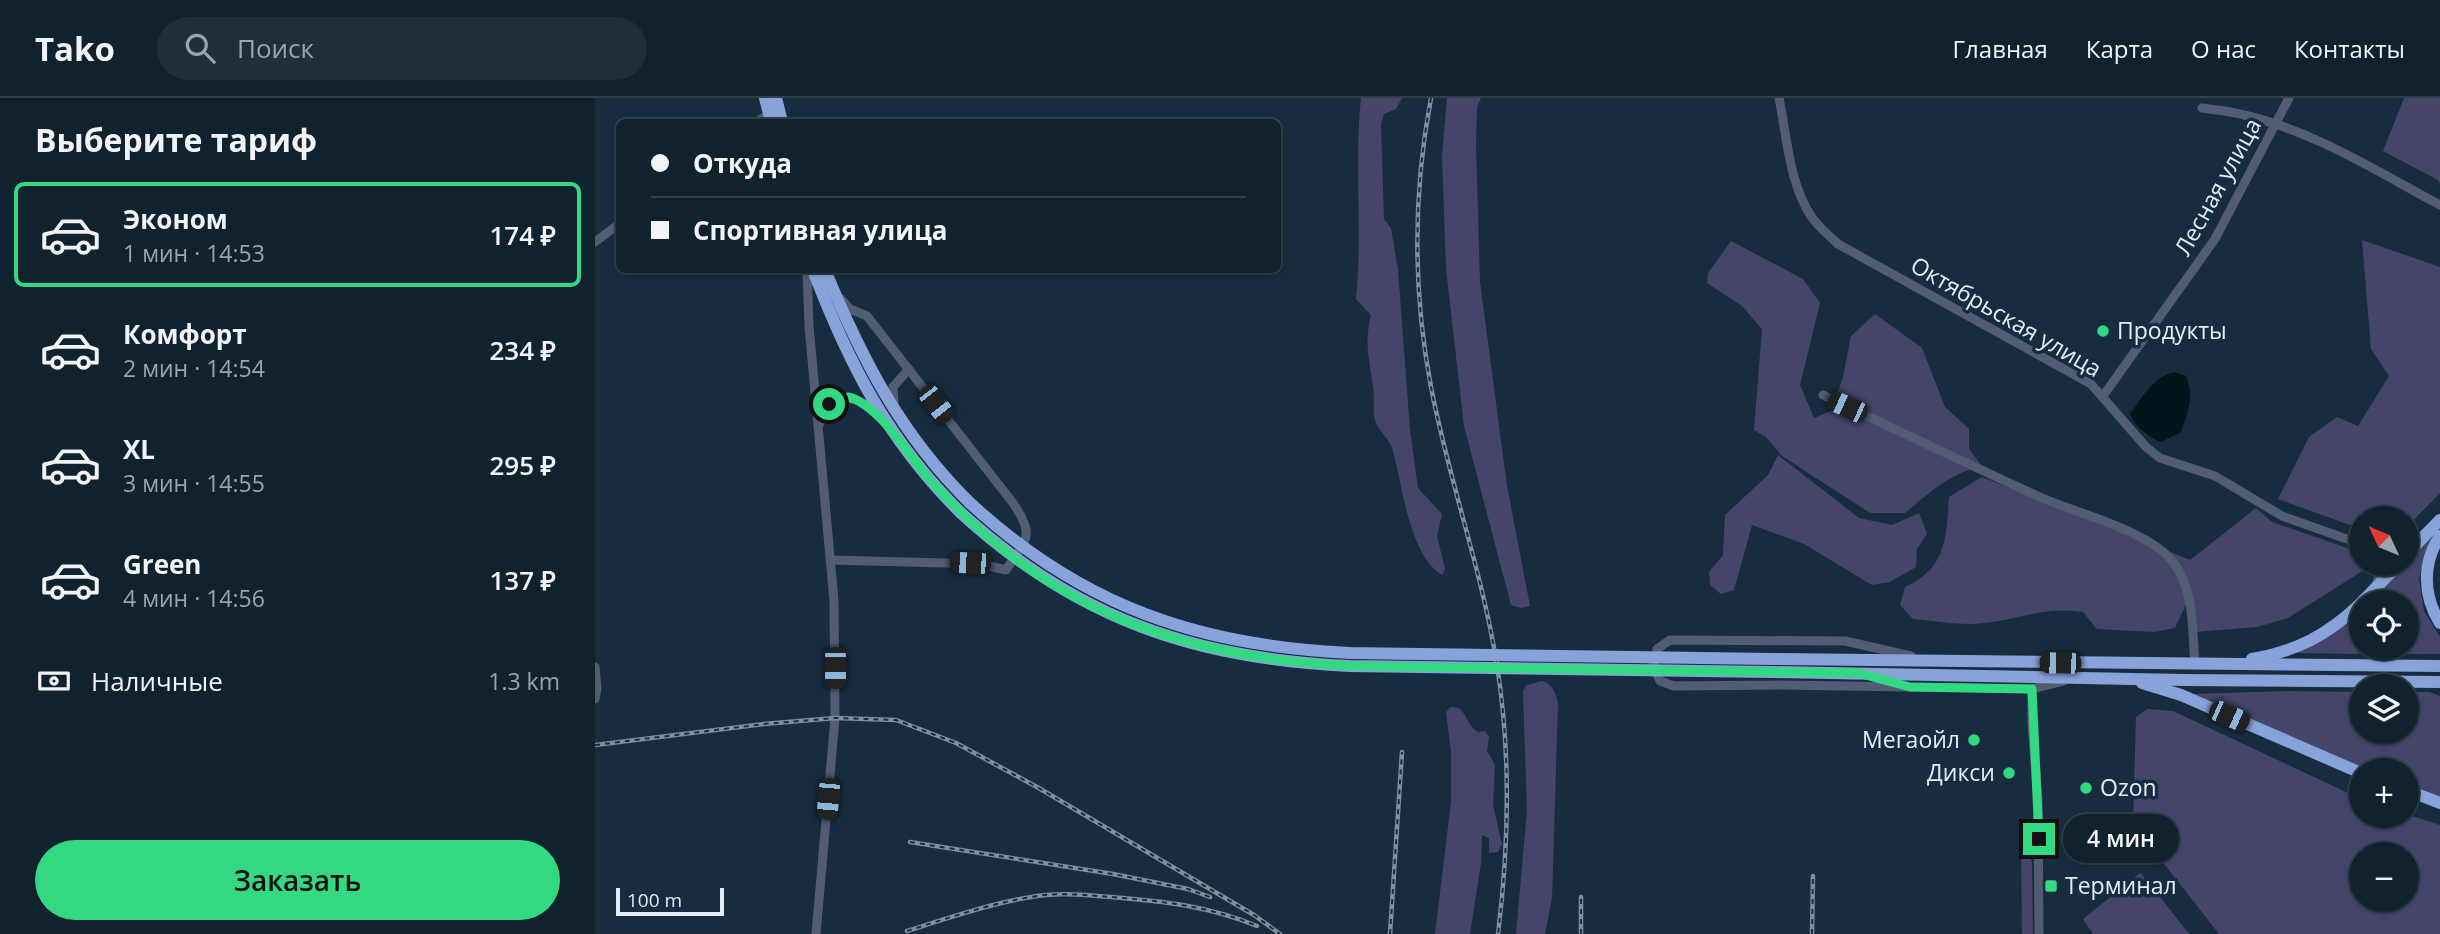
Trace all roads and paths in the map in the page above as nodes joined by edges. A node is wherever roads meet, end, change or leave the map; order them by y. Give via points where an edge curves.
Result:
1 (765, 98) edge
2 (776, 98) edge
3 (1779, 98) edge
4 (2289, 98) edge
5 (2202, 108) dead end
6 (770, 118) edge
7 (781, 119) edge
8 (2275, 124) junction
9 (2440, 205) edge
10 (616, 226) edge
11 (595, 242) edge
12 (807, 273) edge
13 (814, 273) edge
14 (826, 273) edge
15 (834, 290) junction
16 (909, 369) junction
17 (1823, 395) dead end
18 (2103, 396) junction
19 (900, 421) junction
20 (885, 422) junction
21 (818, 431) junction
22 (966, 508) junction
23 (2440, 520) edge
24 (2440, 536) edge
25 (2422, 539) junction
26 (2349, 540) edge
27 (2419, 541) edge
28 (2419, 542) edge
29 (831, 560) junction
30 (2387, 576) edge
31 (2374, 590) edge
32 (2349, 613) edge
33 (2440, 623) edge
34 (1962, 662) junction
35 (2195, 664) junction
36 (2209, 664) junction
37 (1772, 666) junction
38 (2440, 666) edge
39 (595, 667) edge
40 (1858, 673) junction
41 (2080, 678) junction
42 (2128, 679) junction
43 (2440, 682) edge
44 (1910, 687) junction
45 (2032, 689) junction
46 (597, 700) edge
47 (2349, 768) edge
48 (2419, 795) edge
49 (2440, 803) edge
50 (816, 934) edge
51 (2039, 934) edge

1 - 6 highway
2 - 7 highway
3 - 18 street, Октябрьская улица via 1805,206 1838,244 2091,384
4 - 8 street, Лесная улица
5 - 8 street
8 - 9 street via 2331,147
8 - 18 street, Лесная улица via 2215,239
10 - 11 street
12 - 21 street
13 - 20 highway via 842,342
14 - 15 highway
15 - 16 street via 845,305 867,316
15 - 19 highway via 865,361
16 - 19 street via 892,391
16 - 29 street via 1024,519 1027,540 1006,570 981,564
17 - 35 street via 2043,498 2148,540 2172,560 2185,582
18 - 26 street, Октябрьская улица via 2160,458 2215,476 2282,516
19 - 22 highway
20 - 21 street via 856,399 841,398 823,411
20 - 22 highway via 927,477
21 - 29 street
22 - 37 highway, bridge via 1027,567 1098,609 1176,640 1237,655 1350,666
23 - 25 highway
24 - 33 highway via 2426,579
25 - 27 street
25 - 28 highway
29 - 50 street via 835,718
30 - 31 highway
32 - 36 highway via 2330,631 2297,648
34 - 35 highway
34 - 37 highway
34 - 44 street via 1845,642 1670,640 1657,649 1653,665 1656,677 1669,686
35 - 36 highway
36 - 38 highway
37 - 40 highway
39 - 46 street
40 - 41 highway
40 - 44 street
41 - 42 highway
41 - 45 street
42 - 43 highway
42 - 47 highway via 2181,695
44 - 45 street
45 - 51 street
48 - 49 highway

